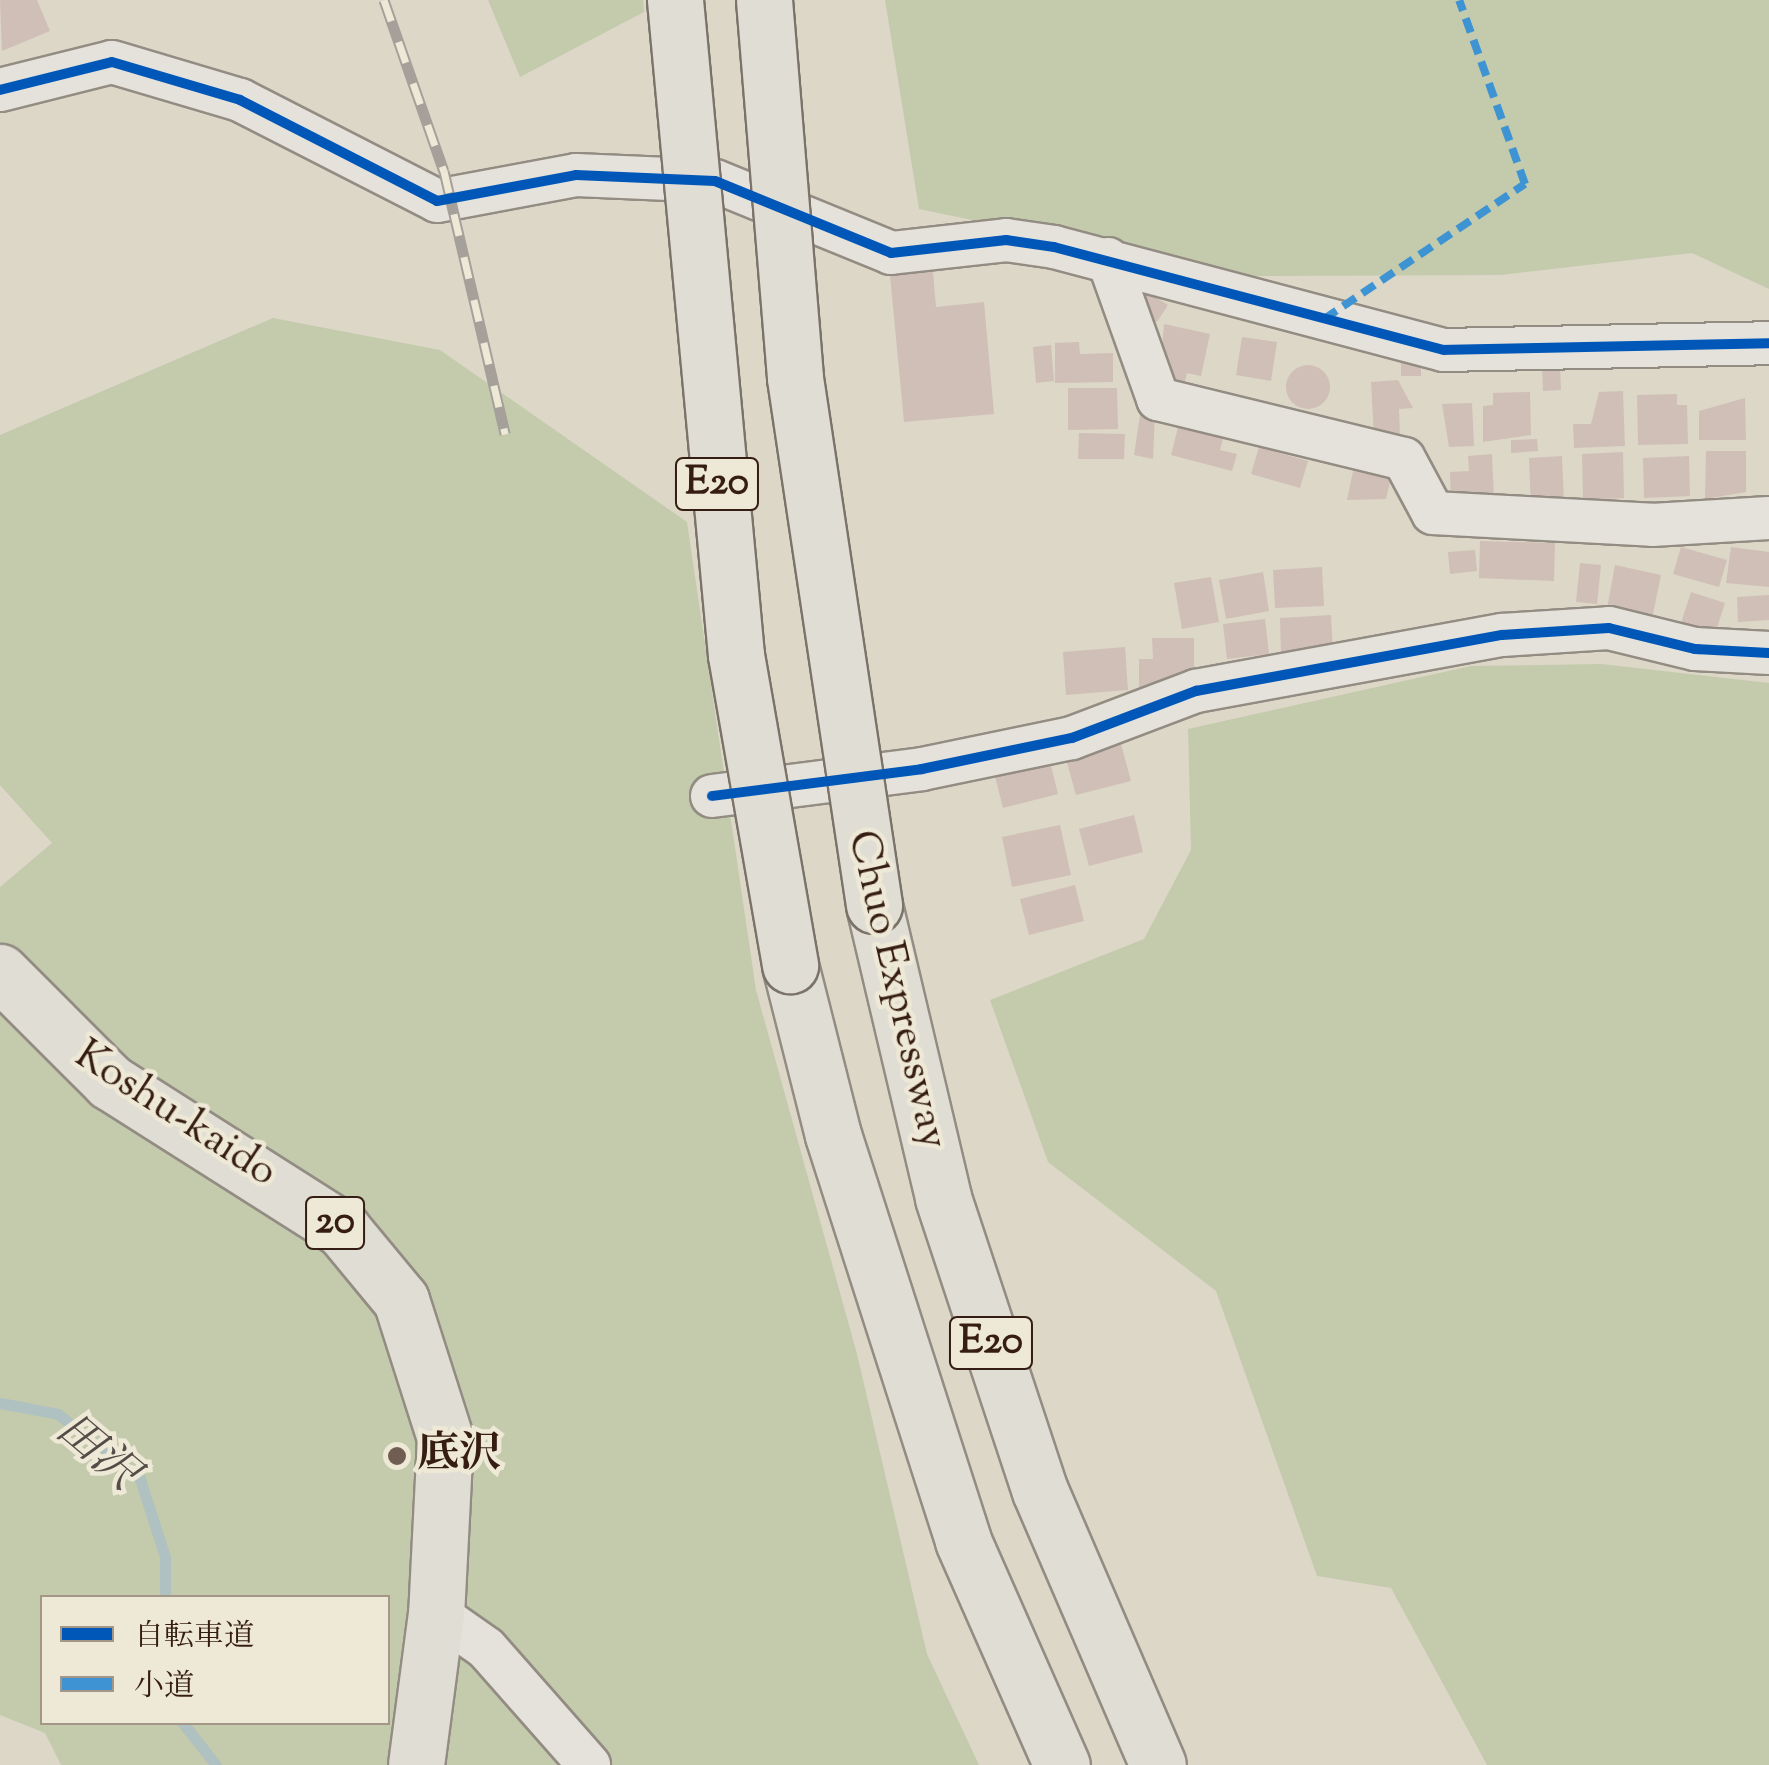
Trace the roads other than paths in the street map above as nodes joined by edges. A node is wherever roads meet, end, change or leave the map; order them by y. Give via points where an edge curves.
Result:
1 (675, 0) edge
2 (764, 0) edge
3 (0, 90) edge
4 (1108, 259) junction
5 (1769, 343) edge
6 (1769, 518) edge
7 (1769, 653) edge
8 (712, 796) dead end
9 (0, 972) edge
10 (434, 1628) junction
11 (416, 1765) edge
12 (588, 1765) edge
13 (1062, 1765) edge
14 (1158, 1765) edge

1 - 13 highway, E20, bridge via 734,636 790,964 833,1135 958,1523
2 - 14 highway, Chuo Expressway / E20, bridge via 794,378 874,905 943,1198 1040,1492
3 - 4 street via 112,62 240,100 372,176 436,201 576,175 715,181 890,253 1006,240
4 - 5 street via 1444,350
4 - 6 street via 1158,399 1404,460 1433,513 1652,525
7 - 8 street via 1695,649 1609,628 1502,635 1196,691 1072,738 922,769
9 - 10 highway, Koshu-kaido / 20 via 110,1082 300,1197 378,1266 426,1365 444,1438
10 - 11 highway, Koshu-kaido / 20
10 - 12 street via 486,1648

